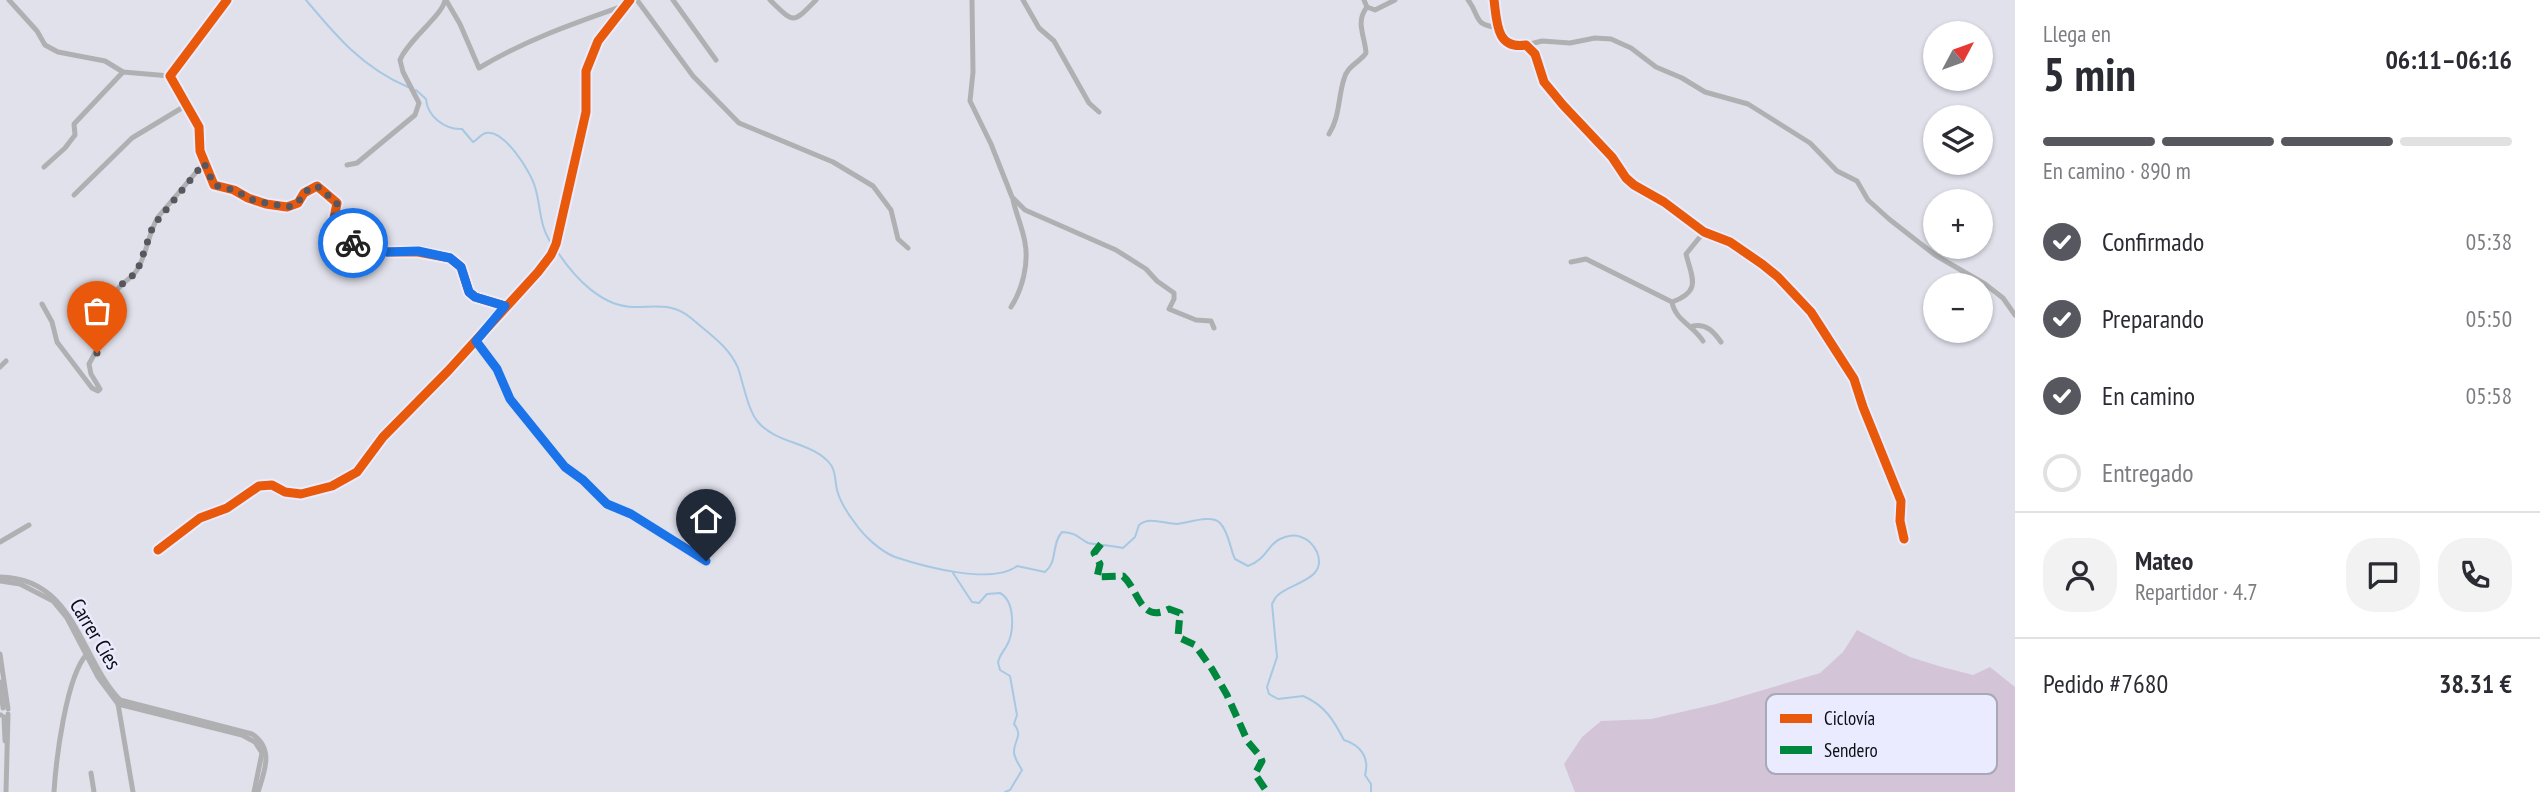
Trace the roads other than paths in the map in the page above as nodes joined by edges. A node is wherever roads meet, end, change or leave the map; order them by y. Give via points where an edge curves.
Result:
1 (9, 0) edge
2 (227, 0) edge
3 (446, 0) edge
4 (637, 0) edge
5 (673, 0) edge
6 (770, 0) edge
7 (816, 0) edge
8 (972, 0) edge
9 (1023, 0) edge
10 (1364, 0) edge
11 (1395, 0) edge
12 (1468, 0) edge
13 (1494, 0) edge
14 (628, 2) edge
15 (1367, 7) junction
16 (1496, 27) junction
17 (1526, 45) junction
18 (716, 60) dead end
19 (123, 72) junction
20 (170, 76) junction
21 (185, 106) junction
22 (1099, 112) dead end
23 (1329, 134) dead end
24 (204, 163) junction
25 (347, 165) dead end
26 (44, 167) dead end
27 (74, 195) dead end
28 (1012, 197) junction
29 (1704, 232) junction
30 (908, 248) dead end
31 (1571, 262) dead end
32 (1672, 302) junction
33 (42, 304) dead end
34 (505, 306) junction
35 (1011, 307) dead end
36 (2015, 315) edge
37 (1693, 326) junction
38 (1214, 328) dead end
39 (476, 341) junction
40 (1703, 341) dead end
41 (1721, 342) dead end
42 (6, 361) dead end
43 (0, 367) edge
44 (29, 525) dead end
45 (1905, 539) dead end
46 (0, 542) edge
47 (158, 550) dead end
48 (706, 561) dead end
49 (0, 579) edge
50 (0, 654) edge
51 (87, 654) junction
52 (0, 682) edge
53 (119, 702) junction
54 (2, 712) edge
55 (2, 756) edge
56 (91, 773) dead end
57 (4, 792) edge
58 (54, 792) edge
59 (94, 792) edge
60 (133, 792) edge
61 (256, 792) edge

1 - 19 street via 45,44 58,52 105,61
2 - 20 street
3 - 14 street via 479,68 547,33
3 - 25 street via 400,60 419,103 415,114 357,163
4 - 30 street via 693,76 739,123 833,162 873,187 891,210 898,239
5 - 18 street
6 - 7 street via 793,19
8 - 28 street via 970,101
9 - 22 street
10 - 15 street
11 - 15 street via 1375,10
12 - 16 street via 1479,22
13 - 16 street
14 - 34 street via 598,41 586,71 586,112 551,255
15 - 23 street via 1360,19 1366,53 1344,78
16 - 17 street via 1508,44
17 - 29 street via 1535,54 1544,82 1626,178
17 - 36 street via 1611,38 1705,92 1748,103 1810,143 1831,165 1857,181 1868,200 1884,214 1935,255 1985,284
19 - 20 street
19 - 26 street via 74,124 75,135
20 - 21 street
21 - 24 street via 199,127
21 - 27 street via 132,138
24 - 33 street via 158,217 137,272 116,289 106,333 89,364 98,391 57,342
24 - 34 street via 214,185 266,204 292,206 317,186 337,203 332,228 336,237 387,252 418,251 450,258 461,267 469,292
28 - 35 street via 1026,245 1023,281
28 - 38 street via 1025,210 1105,244 1146,269 1174,293 1169,309 1211,321
29 - 32 street via 1686,254 1692,288 1686,297
29 - 45 street via 1730,242 1778,277 1811,312 1850,371 1901,501 1899,521
31 - 32 street via 1586,260
32 - 37 street via 1677,314
34 - 39 street
37 - 40 street
37 - 41 street via 1706,327
39 - 47 street via 383,437 357,472 301,494 259,486 227,508 200,518
39 - 48 street via 497,369 510,399 565,467 607,504
42 - 43 street
44 - 46 street
49 - 51 street, Carrer Cíes via 53,601
50 - 54 street
51 - 53 street, Carrer Cíes via 106,690
51 - 58 street via 73,683
52 - 54 street
53 - 60 street
53 - 61 street via 250,739 262,753
54 - 55 street
54 - 57 street
55 - 57 street
56 - 59 street

